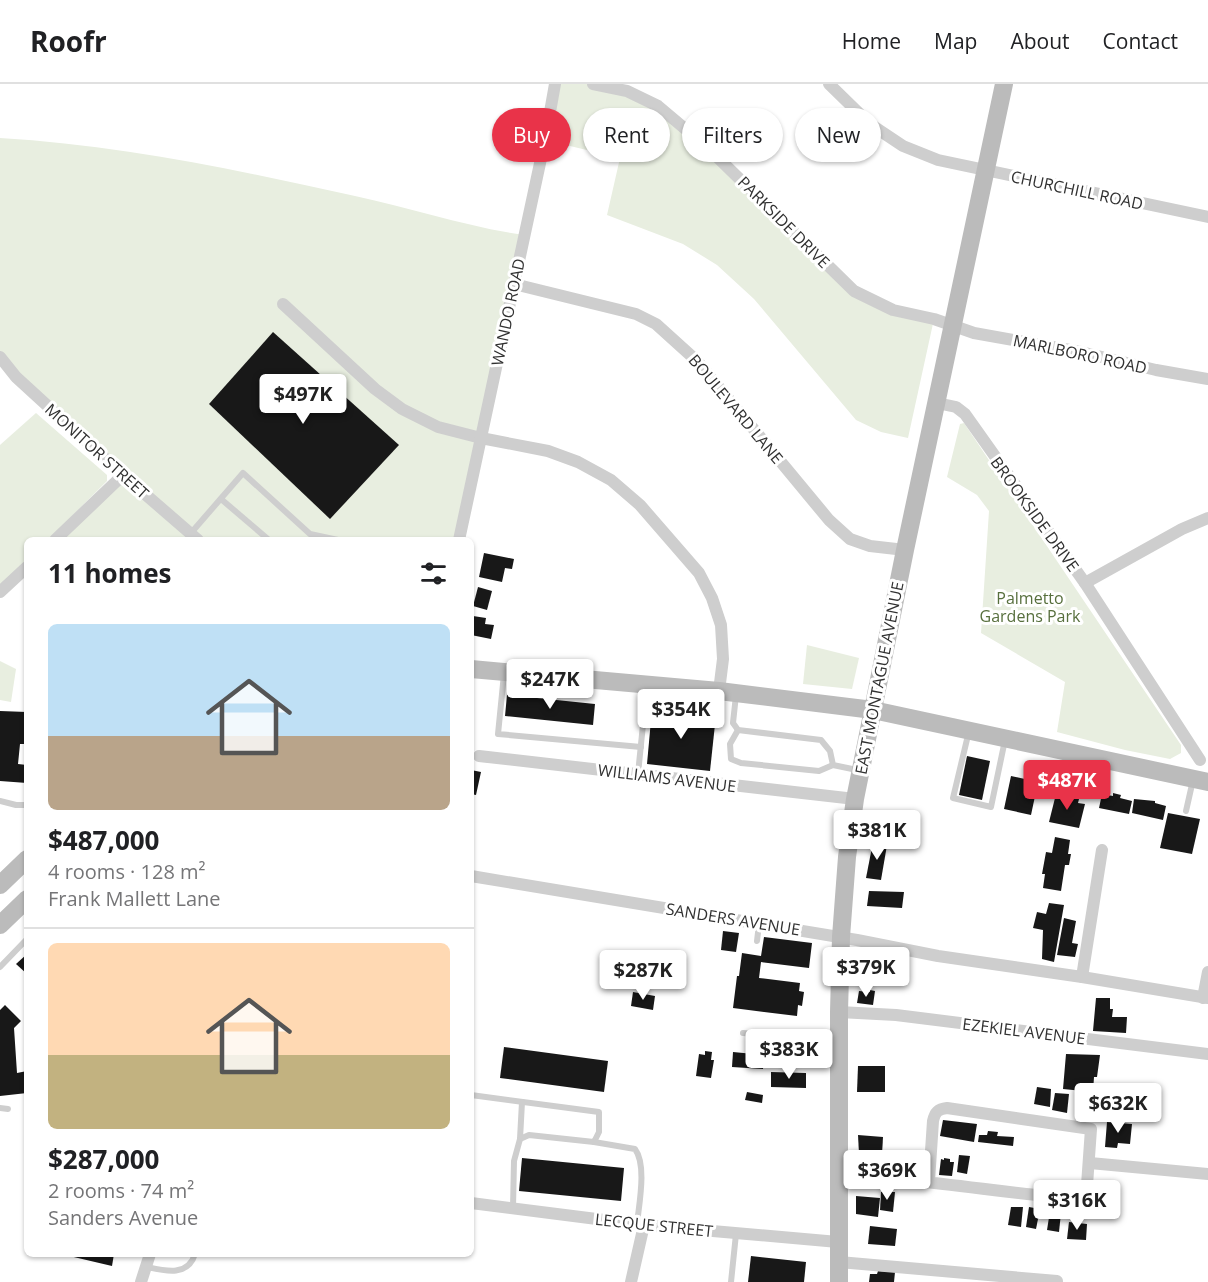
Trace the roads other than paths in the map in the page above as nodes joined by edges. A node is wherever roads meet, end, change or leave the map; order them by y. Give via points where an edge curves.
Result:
1 (555, 84) edge
2 (592, 84) edge
3 (829, 84) edge
4 (1004, 84) edge
5 (985, 171) junction
6 (1208, 218) edge
7 (514, 284) junction
8 (283, 304) dead end
9 (953, 326) junction
10 (0, 357) edge
11 (1208, 379) edge
12 (937, 403) junction
13 (481, 438) junction
14 (123, 475) junction
15 (221, 499) junction
16 (1208, 518) edge
17 (58, 537) edge
18 (195, 537) edge
19 (265, 537) edge
20 (324, 537) edge
21 (460, 537) edge
22 (905, 550) junction
23 (24, 570) edge
24 (1085, 583) junction
25 (0, 592) edge
26 (474, 669) edge
27 (504, 672) junction
28 (647, 685) junction
29 (728, 692) junction
30 (873, 710) junction
31 (738, 730) junction
32 (969, 731) junction
33 (1005, 739) junction
34 (640, 747) junction
35 (479, 756) dead end
36 (1204, 756) edge
37 (833, 765) junction
38 (861, 770) junction
39 (638, 774) junction
40 (1201, 780) edge
41 (855, 799) junction
42 (0, 801) edge
43 (24, 805) edge
44 (16, 806) junction
45 (24, 810) edge
46 (1185, 811) dead end
47 (1102, 850) dead end
48 (24, 862) edge
49 (474, 876) edge
50 (0, 885) edge
51 (24, 902) edge
52 (759, 924) junction
53 (0, 925) edge
54 (841, 937) junction
55 (757, 941) dead end
56 (24, 942) edge
57 (0, 965) edge
58 (1208, 972) edge
59 (1082, 977) junction
60 (1206, 998) edge
61 (839, 1012) junction
62 (743, 1033) dead end
63 (839, 1039) junction
64 (1208, 1054) edge
65 (474, 1095) edge
66 (522, 1102) junction
67 (0, 1108) edge
68 (8, 1108) dead end
69 (520, 1139) junction
70 (594, 1142) junction
71 (1090, 1163) junction
72 (1208, 1174) edge
73 (839, 1178) junction
74 (929, 1181) junction
75 (474, 1203) edge
76 (513, 1208) junction
77 (640, 1225) junction
78 (735, 1234) junction
79 (838, 1242) junction
80 (149, 1257) edge
81 (193, 1257) edge
82 (839, 1262) junction
83 (147, 1267) junction
84 (1057, 1281) edge
85 (141, 1282) edge
86 (631, 1282) edge
87 (731, 1282) edge
88 (839, 1282) edge

1 - 7 street, WANDO ROAD
2 - 9 street, PARKSIDE DRIVE via 627,91 658,106 709,149 854,291 893,310
3 - 5 street, CHURCHILL ROAD via 870,124 903,146 938,160
4 - 5 main road, EAST MONTAGUE AVENUE
5 - 6 street, CHURCHILL ROAD
5 - 9 main road, EAST MONTAGUE AVENUE
7 - 13 street, WANDO ROAD
7 - 22 street, BOULEVARD LANE via 636,314 656,324 698,362 829,520 850,538 870,546
8 - 13 street via 402,409 438,427
9 - 11 street, MARLBORO ROAD
9 - 12 main road, EAST MONTAGUE AVENUE
10 - 14 street, MONITOR STREET via 16,377
12 - 22 main road, EAST MONTAGUE AVENUE
12 - 24 street, BROOKSIDE DRIVE via 956,407 965,414
13 - 21 street, WANDO ROAD
13 - 29 street via 578,462 612,480 640,505 699,573 712,598 721,626
14 - 17 street
14 - 18 street, MONITOR STREET
15 - 18 lane
15 - 19 lane
15 - 20 lane via 243,473 310,534
16 - 24 street
22 - 30 main road, EAST MONTAGUE AVENUE
23 - 25 street
24 - 36 street, BROOKSIDE DRIVE
26 - 27 main road
27 - 28 main road
27 - 34 lane via 498,734
28 - 29 main road
28 - 34 lane
29 - 30 main road
29 - 31 lane via 733,723
30 - 32 main road
30 - 38 main road, EAST MONTAGUE AVENUE
31 - 37 lane via 821,740 830,751
31 - 37 lane via 730,744 731,759 741,763 819,771
32 - 33 main road
32 - 33 lane via 953,798 991,807
33 - 40 main road
34 - 39 lane
35 - 39 street, WILLIAMS AVENUE
36 - 40 street
37 - 38 lane
38 - 41 main road, EAST MONTAGUE AVENUE
39 - 41 street, WILLIAMS AVENUE
40 - 46 lane
41 - 54 main road, EAST MONTAGUE AVENUE
42 - 44 lane
43 - 44 lane
44 - 45 lane
47 - 59 street
48 - 50 main road
49 - 52 street, SANDERS AVENUE
51 - 53 main road
52 - 54 street, SANDERS AVENUE
52 - 55 lane
54 - 59 street, SANDERS AVENUE
54 - 61 main road, EAST MONTAGUE AVENUE
56 - 57 lane
58 - 60 street
59 - 60 street, SANDERS AVENUE
61 - 63 main road, EAST MONTAGUE AVENUE
61 - 64 street, EZEKIEL AVENUE via 896,1014
62 - 63 lane
63 - 73 main road, EAST MONTAGUE AVENUE
65 - 66 lane
66 - 69 lane
66 - 70 lane via 599,1112 599,1132
67 - 68 lane
69 - 70 lane via 529,1135
69 - 76 lane via 514,1161
70 - 77 lane via 635,1149 638,1154
71 - 72 street
71 - 74 street via 1086,1199
71 - 74 street via 1091,1129 940,1108 933,1121
73 - 74 street
73 - 79 main road, EAST MONTAGUE AVENUE
75 - 76 street, LECQUE STREET
76 - 77 street, LECQUE STREET
77 - 78 street, LECQUE STREET
77 - 86 street
78 - 79 street, LECQUE STREET
78 - 87 lane
79 - 82 main road, EAST MONTAGUE AVENUE
80 - 83 street
81 - 83 lane via 179,1271
82 - 84 street
82 - 88 main road, EAST MONTAGUE AVENUE
83 - 85 street

